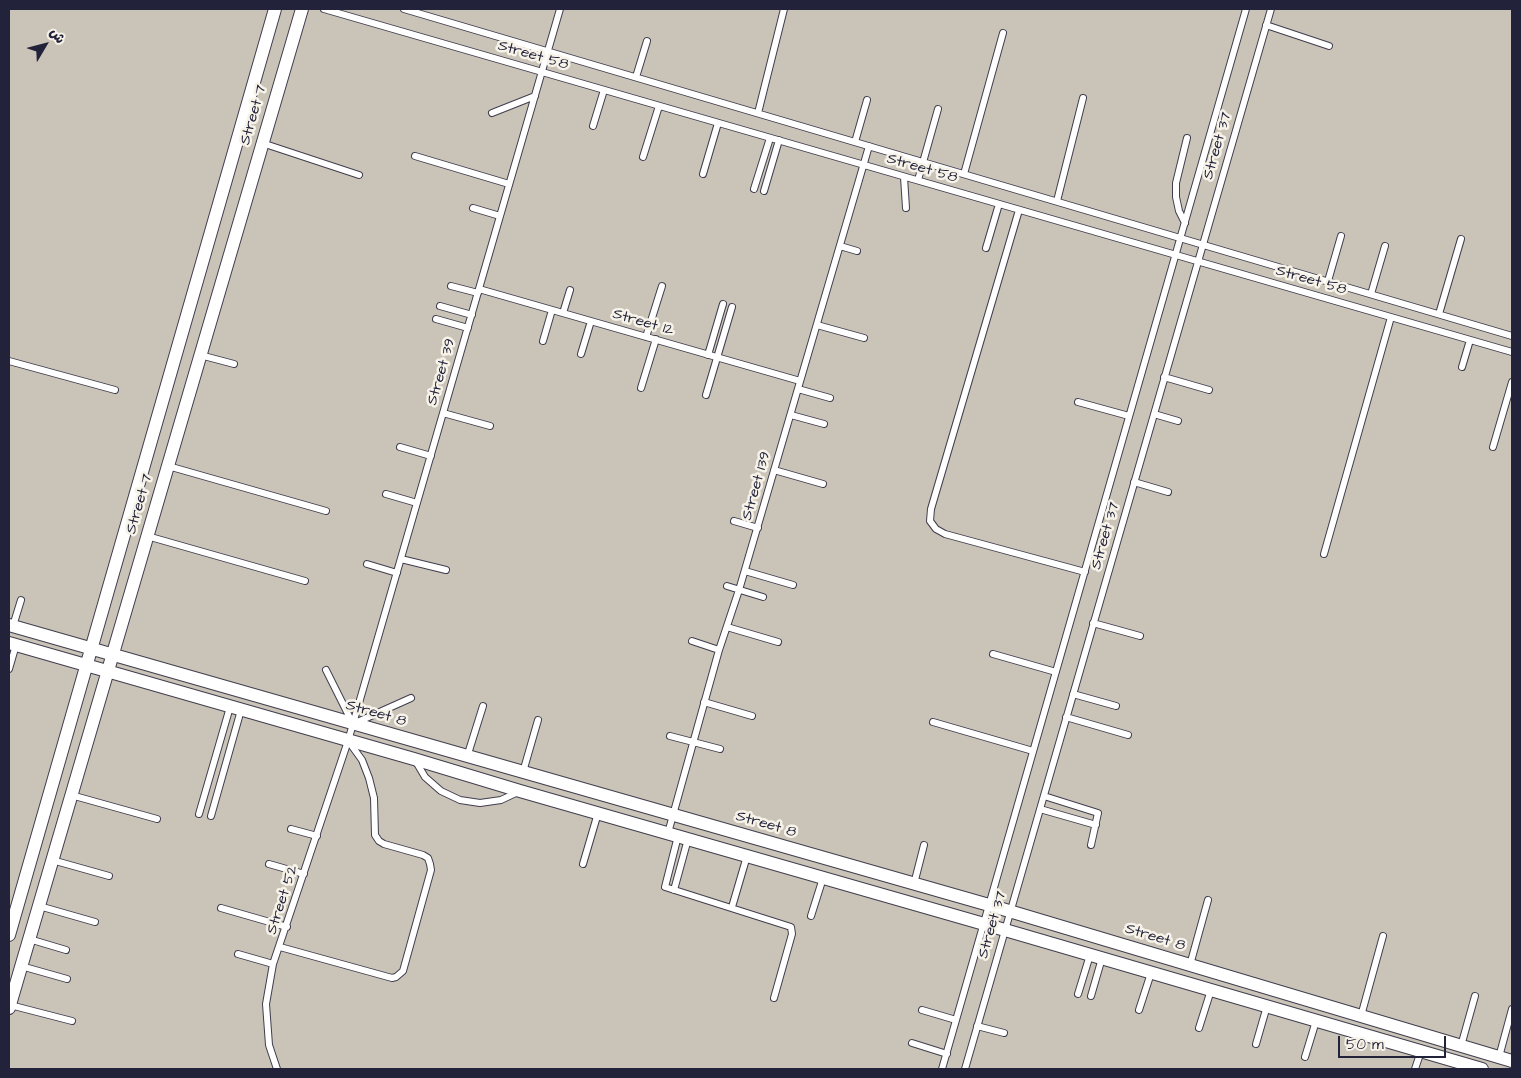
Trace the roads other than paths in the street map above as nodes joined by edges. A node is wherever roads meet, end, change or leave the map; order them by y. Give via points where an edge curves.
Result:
1 (275, 9) edge
2 (302, 9) edge
3 (324, 9) edge
4 (404, 9) edge
5 (560, 9) edge
6 (784, 9) edge
7 (1246, 9) edge
8 (1271, 9) edge
9 (1266, 25) junction
10 (1004, 33) dead end
11 (647, 41) dead end
12 (1329, 46) dead end
13 (548, 51) junction
14 (542, 72) junction
15 (636, 77) junction
16 (604, 90) junction
17 (535, 96) junction
18 (1084, 98) dead end
19 (867, 100) dead end
20 (659, 106) junction
21 (938, 109) dead end
22 (492, 112) dead end
23 (758, 113) junction
24 (718, 123) junction
25 (593, 126) dead end
26 (770, 138) junction
27 (1187, 138) dead end
28 (779, 140) junction
29 (855, 142) junction
30 (262, 143) junction
31 (869, 146) junction
32 (415, 156) dead end
33 (643, 157) dead end
34 (923, 162) junction
35 (864, 165) junction
36 (359, 174) dead end
37 (703, 174) dead end
38 (964, 174) junction
39 (904, 176) junction
40 (918, 180) junction
41 (509, 184) junction
42 (754, 189) dead end
43 (764, 191) dead end
44 (1057, 201) junction
45 (999, 204) junction
46 (473, 208) dead end
47 (906, 208) dead end
48 (1019, 210) junction
49 (500, 216) junction
50 (1185, 223) junction
51 (1341, 236) dead end
52 (1181, 238) junction
53 (1461, 239) dead end
54 (1203, 244) junction
55 (840, 246) junction
56 (1385, 246) dead end
57 (986, 248) dead end
58 (858, 251) dead end
59 (1176, 255) junction
60 (1198, 262) junction
61 (1328, 281) junction
62 (451, 286) dead end
63 (662, 286) dead end
64 (570, 290) dead end
65 (478, 291) junction
66 (1371, 294) junction
67 (723, 304) dead end
68 (440, 306) dead end
69 (732, 307) dead end
70 (552, 310) junction
71 (563, 313) junction
72 (1439, 314) junction
73 (472, 315) junction
74 (1391, 318) junction
75 (436, 319) dead end
76 (591, 321) junction
77 (817, 324) junction
78 (468, 328) junction
79 (1512, 336) edge
80 (646, 337) junction
81 (864, 338) dead end
82 (656, 340) junction
83 (1470, 340) junction
84 (543, 341) dead end
85 (1512, 352) edge
86 (581, 354) dead end
87 (708, 354) junction
88 (200, 355) junction
89 (717, 357) junction
90 (9, 361) edge
91 (234, 364) dead end
92 (1462, 368) dead end
93 (1164, 378) junction
94 (800, 381) junction
95 (1512, 382) edge
96 (641, 388) dead end
97 (798, 389) junction
98 (115, 390) dead end
99 (1208, 390) dead end
100 (706, 395) dead end
101 (830, 398) dead end
102 (1078, 402) dead end
103 (443, 413) junction
104 (1154, 414) junction
105 (791, 415) junction
106 (1129, 416) junction
107 (1178, 421) dead end
108 (824, 424) dead end
109 (490, 426) dead end
110 (400, 447) dead end
111 (1493, 447) dead end
112 (430, 456) junction
113 (168, 466) junction
114 (774, 470) junction
115 (1134, 482) junction
116 (823, 484) dead end
117 (1168, 492) dead end
118 (386, 494) dead end
119 (417, 503) junction
120 (326, 511) dead end
121 (734, 521) dead end
122 (758, 528) junction
123 (147, 536) junction
124 (1324, 554) dead end
125 (401, 559) junction
126 (366, 564) dead end
127 (446, 570) dead end
128 (745, 571) junction
129 (397, 572) junction
130 (1085, 572) junction
131 (306, 581) dead end
132 (793, 585) dead end
133 (727, 586) dead end
134 (740, 590) junction
135 (763, 597) dead end
136 (21, 600) dead end
137 (1094, 623) junction
138 (11, 625) edge
139 (727, 627) junction
140 (1140, 636) dead end
141 (692, 641) dead end
142 (778, 642) dead end
143 (12, 644) edge
144 (91, 648) junction
145 (718, 650) junction
146 (112, 654) junction
147 (993, 654) dead end
148 (86, 666) junction
149 (9, 669) edge
150 (326, 670) dead end
151 (107, 672) junction
152 (1056, 672) junction
153 (1073, 694) junction
154 (412, 698) dead end
155 (704, 702) junction
156 (483, 706) dead end
157 (1116, 706) dead end
158 (235, 709) junction
159 (752, 716) dead end
160 (1066, 717) junction
161 (538, 720) dead end
162 (933, 722) dead end
163 (353, 724) junction
164 (1128, 735) dead end
165 (670, 736) dead end
166 (348, 741) junction
167 (693, 742) junction
168 (720, 749) dead end
169 (1033, 751) junction
170 (467, 756) junction
171 (414, 759) junction
172 (523, 772) junction
173 (520, 791) junction
174 (71, 795) junction
175 (1044, 796) junction
176 (1040, 809) junction
177 (199, 814) dead end
178 (598, 814) junction
179 (674, 815) junction
180 (211, 816) dead end
181 (157, 819) dead end
182 (1096, 825) junction
183 (291, 829) dead end
184 (317, 836) junction
185 (678, 836) junction
186 (924, 845) dead end
187 (1091, 845) dead end
188 (747, 856) junction
189 (52, 860) junction
190 (269, 864) dead end
191 (583, 864) dead end
192 (304, 874) junction
193 (109, 876) dead end
194 (823, 878) junction
195 (914, 884) junction
196 (674, 890) junction
197 (1208, 900) dead end
198 (989, 905) junction
199 (39, 906) junction
200 (732, 907) junction
201 (220, 908) dead end
202 (1010, 912) junction
203 (811, 916) dead end
204 (95, 922) dead end
205 (984, 924) junction
206 (287, 926) junction
207 (1005, 930) junction
208 (9, 935) edge
209 (1383, 936) dead end
210 (29, 940) junction
211 (280, 947) junction
212 (66, 950) dead end
213 (238, 954) dead end
214 (1096, 956) junction
215 (273, 964) junction
216 (1190, 965) junction
217 (21, 966) junction
218 (1151, 972) junction
219 (68, 979) dead end
220 (1211, 990) junction
221 (1078, 994) dead end
222 (1091, 996) dead end
223 (1475, 996) dead end
224 (774, 998) dead end
225 (9, 1006) edge
226 (1267, 1006) junction
227 (1512, 1009) edge
228 (922, 1010) dead end
229 (1139, 1010) dead end
230 (1361, 1016) junction
231 (956, 1020) junction
232 (72, 1021) dead end
233 (1316, 1021) junction
234 (977, 1026) junction
235 (1200, 1028) dead end
236 (1004, 1033) dead end
237 (912, 1043) dead end
238 (1256, 1044) dead end
239 (1461, 1046) junction
240 (1421, 1052) junction
241 (947, 1054) junction
242 (1305, 1057) dead end
243 (1499, 1057) junction
244 (1512, 1061) edge
245 (277, 1069) edge
246 (942, 1069) edge
247 (964, 1069) edge
248 (1415, 1069) edge
249 (1482, 1069) edge

1 - 144 street, Street 7
2 - 30 street, Street 7
3 - 14 lane, Street 58
4 - 13 lane, Street 58
5 - 13 lane, Street 39
6 - 23 lane
7 - 50 lane, Street 37
8 - 9 lane, Street 37
9 - 12 lane
9 - 54 lane, Street 37
10 - 38 lane
11 - 15 lane
13 - 14 lane, Street 39
13 - 15 lane, Street 58
14 - 16 lane, Street 58
14 - 17 lane, Street 39
15 - 23 lane, Street 58
16 - 20 lane, Street 58
16 - 25 lane
17 - 22 lane
17 - 41 lane, Street 39
18 - 44 lane
19 - 29 lane
20 - 24 lane, Street 58
20 - 33 lane
21 - 34 lane
23 - 29 lane, Street 58
24 - 26 lane, Street 58
24 - 37 lane
26 - 28 lane, Street 58
26 - 42 lane
27 - 50 lane via 1176,183 1176,197
28 - 35 lane, Street 58
28 - 43 lane
29 - 31 lane, Street 58
30 - 36 lane
30 - 88 street, Street 7
31 - 34 lane, Street 58
31 - 35 lane, Street 139
32 - 41 lane
34 - 38 lane, Street 58
34 - 40 lane
35 - 39 lane, Street 58
35 - 55 lane, Street 139
38 - 44 lane, Street 58
39 - 40 lane, Street 58
39 - 47 lane
40 - 45 lane, Street 58
41 - 49 lane, Street 39
44 - 52 lane, Street 58
45 - 48 lane, Street 58
45 - 57 lane
46 - 49 lane
48 - 59 lane, Street 58
48 - 130 lane via 930,521 945,534
49 - 65 lane, Street 39
50 - 52 lane, Street 37
51 - 61 lane
52 - 54 lane, Street 58
52 - 59 lane, Street 37
53 - 72 lane
54 - 60 lane, Street 37
54 - 61 lane, Street 58
55 - 58 lane
55 - 77 lane, Street 139
56 - 66 lane
59 - 60 lane, Street 58
59 - 106 lane, Street 37
60 - 74 lane, Street 58
60 - 93 lane, Street 37
61 - 66 lane, Street 58
62 - 65 lane, Street 12
63 - 80 lane
64 - 71 lane
65 - 70 lane, Street 12
65 - 73 lane, Street 39
66 - 72 lane, Street 58
67 - 87 lane
68 - 73 lane
69 - 89 lane
70 - 71 lane, Street 12
70 - 84 lane
71 - 76 lane, Street 12
72 - 79 lane, Street 58
73 - 78 lane, Street 39
74 - 83 lane, Street 58
74 - 124 lane
75 - 78 lane
76 - 80 lane, Street 12
76 - 86 lane
77 - 81 lane
77 - 94 lane, Street 139
78 - 103 lane, Street 39
80 - 82 lane, Street 12
82 - 87 lane, Street 12
82 - 96 lane
83 - 85 lane, Street 58
83 - 92 lane
87 - 89 lane, Street 12
88 - 91 lane
88 - 113 street, Street 7
89 - 94 lane, Street 12
89 - 100 lane
90 - 98 lane
93 - 99 lane
93 - 104 lane, Street 37
94 - 97 lane, Street 139
95 - 111 lane
97 - 101 lane
97 - 105 lane, Street 139
102 - 106 lane
103 - 109 lane
103 - 112 lane, Street 39
104 - 107 lane
104 - 115 lane, Street 37
105 - 108 lane
105 - 114 lane, Street 139
106 - 130 lane, Street 37
110 - 112 lane
112 - 119 lane, Street 39
113 - 120 lane
113 - 123 street, Street 7
114 - 116 lane
114 - 122 lane, Street 139
115 - 117 lane
115 - 137 lane, Street 37
118 - 119 lane
119 - 125 lane, Street 39
121 - 122 lane
122 - 128 lane, Street 139
123 - 131 lane
123 - 146 street, Street 7
125 - 127 lane
125 - 129 lane, Street 39
126 - 129 lane
128 - 132 lane
128 - 134 lane, Street 139
129 - 163 lane, Street 39
130 - 152 lane, Street 37
133 - 134 lane
134 - 135 lane
134 - 139 lane, Street 139
136 - 138 lane
137 - 140 lane
137 - 153 lane, Street 37
138 - 144 street, Street 8
139 - 142 lane
139 - 145 lane, Street 139
141 - 145 lane
143 - 148 street
143 - 149 lane
144 - 146 street, Street 8
144 - 148 street, Street 7
145 - 155 lane, Street 139
146 - 151 street, Street 7
146 - 163 street, Street 8
147 - 152 lane
148 - 151 street
148 - 208 street, Street 7
150 - 163 lane
151 - 158 street
151 - 174 street, Street 7
152 - 169 lane, Street 37
153 - 157 lane
153 - 160 lane, Street 37
154 - 163 lane
155 - 159 lane
155 - 167 lane, Street 139
156 - 170 lane
158 - 166 street
158 - 177 lane
158 - 180 lane
160 - 164 lane
160 - 175 lane, Street 37
161 - 172 lane
162 - 169 lane
163 - 166 lane, Street 39
163 - 170 street, Street 8
165 - 167 lane
166 - 171 street
166 - 184 lane, Street 52
166 - 211 lane via 362,760 369,778 374,798 375,835 384,844 423,854 430,864 403,971 392,978
167 - 168 lane
167 - 179 lane, Street 139
169 - 198 lane, Street 37
170 - 172 street, Street 8
171 - 173 street
171 - 173 lane via 425,777 441,791 460,800 480,803 501,800
172 - 179 street, Street 8
173 - 178 street
174 - 181 lane
174 - 189 street, Street 7
175 - 176 lane, Street 37
175 - 182 lane via 1096,811 1099,814
176 - 182 lane
176 - 202 lane, Street 37
178 - 185 street
178 - 191 lane
179 - 185 lane, Street 139
179 - 195 street, Street 8
182 - 187 lane
183 - 184 lane
184 - 192 lane, Street 52
185 - 188 street
185 - 196 lane
185 - 196 lane via 665,887
186 - 195 lane
188 - 194 street
188 - 200 lane
189 - 193 lane
189 - 199 street, Street 7
190 - 192 lane
192 - 206 lane, Street 52
194 - 203 lane
194 - 205 street
195 - 198 street, Street 8
196 - 200 lane
197 - 216 lane
198 - 202 street, Street 8
198 - 205 lane, Street 37
199 - 204 lane
199 - 210 street, Street 7
200 - 224 lane via 788,925 792,930
201 - 206 lane
202 - 207 lane, Street 37
202 - 216 street, Street 8
205 - 207 street
205 - 231 lane, Street 37
206 - 211 lane, Street 52
207 - 214 street
207 - 234 lane, Street 37
209 - 230 lane
210 - 212 lane
210 - 217 street, Street 7
211 - 215 lane, Street 52
213 - 215 lane
214 - 218 street
214 - 221 lane
214 - 222 lane
215 - 245 lane, Street 52 via 266,1004 269,1045
216 - 230 street, Street 8
217 - 219 lane
217 - 225 street, Street 7
218 - 220 street
218 - 229 lane
220 - 226 street
220 - 235 lane
223 - 239 lane
225 - 232 lane
226 - 233 street
226 - 238 lane
227 - 243 lane
228 - 231 lane
230 - 239 street, Street 8
231 - 241 lane, Street 37
233 - 240 street
233 - 242 lane
234 - 236 lane
234 - 247 lane, Street 37
237 - 241 lane
239 - 243 street, Street 8
240 - 248 lane
240 - 249 street
241 - 246 lane, Street 37
243 - 244 street, Street 8

